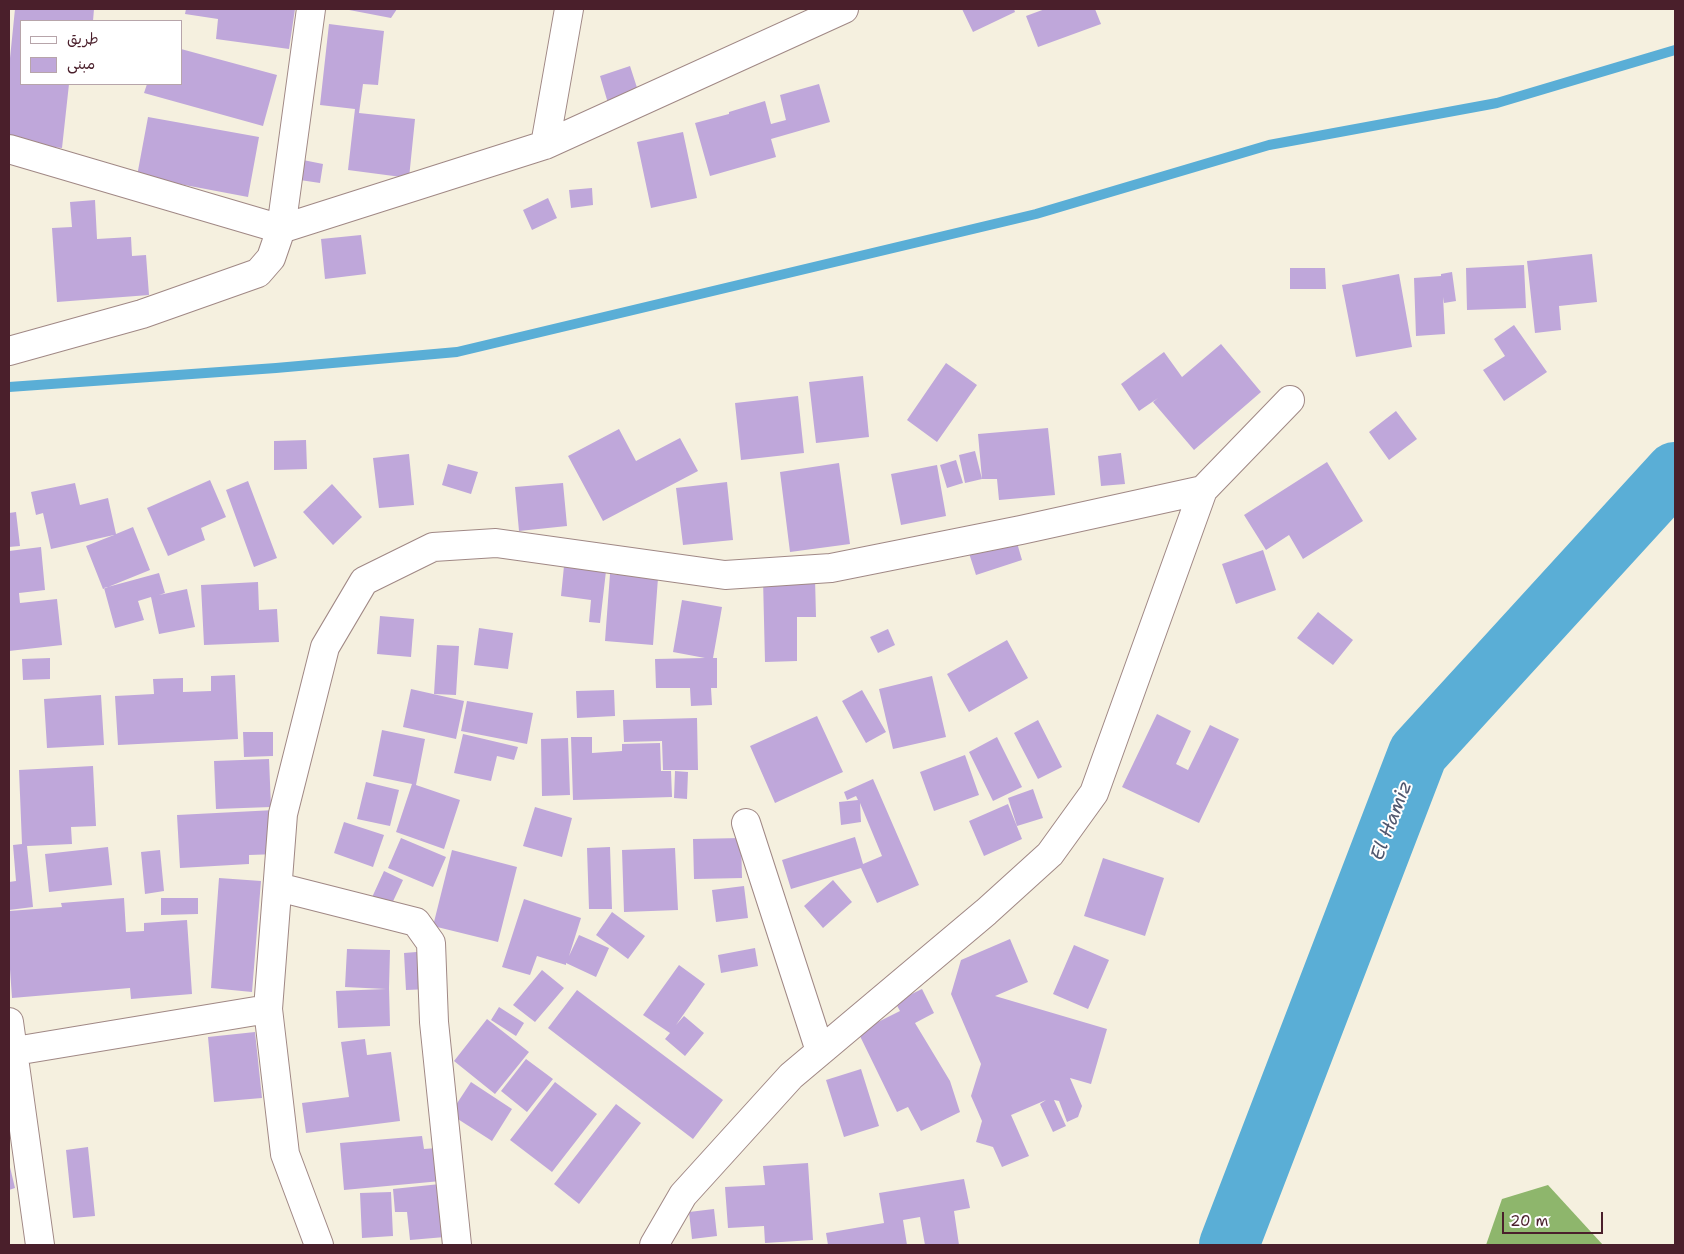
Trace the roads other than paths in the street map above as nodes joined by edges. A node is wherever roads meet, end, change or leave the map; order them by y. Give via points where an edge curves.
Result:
1 (311, 9) edge
2 (569, 9) edge
3 (844, 9) edge
4 (545, 144) junction
5 (9, 149) edge
6 (281, 229) junction
7 (9, 351) edge
8 (1290, 400) dead end
9 (1203, 490) junction
10 (746, 823) dead end
11 (278, 887) junction
12 (268, 1009) junction
13 (9, 1022) edge
14 (820, 1051) junction
15 (11, 1052) edge
16 (40, 1245) edge
17 (320, 1245) edge
18 (457, 1245) edge
19 (654, 1245) edge

1 - 6 street
2 - 4 street
3 - 4 street
4 - 6 street
5 - 6 street
6 - 7 street via 271,258 258,273 142,314
8 - 9 street
9 - 11 street via 821,569 725,575 496,543 434,547 364,581 325,647 283,814
9 - 14 street via 1094,793 1050,854
10 - 14 street
11 - 12 street
11 - 18 street via 416,922 431,943 434,1022
12 - 15 street
12 - 17 street via 285,1154
13 - 15 street
14 - 19 street via 790,1076 683,1195
15 - 16 street

